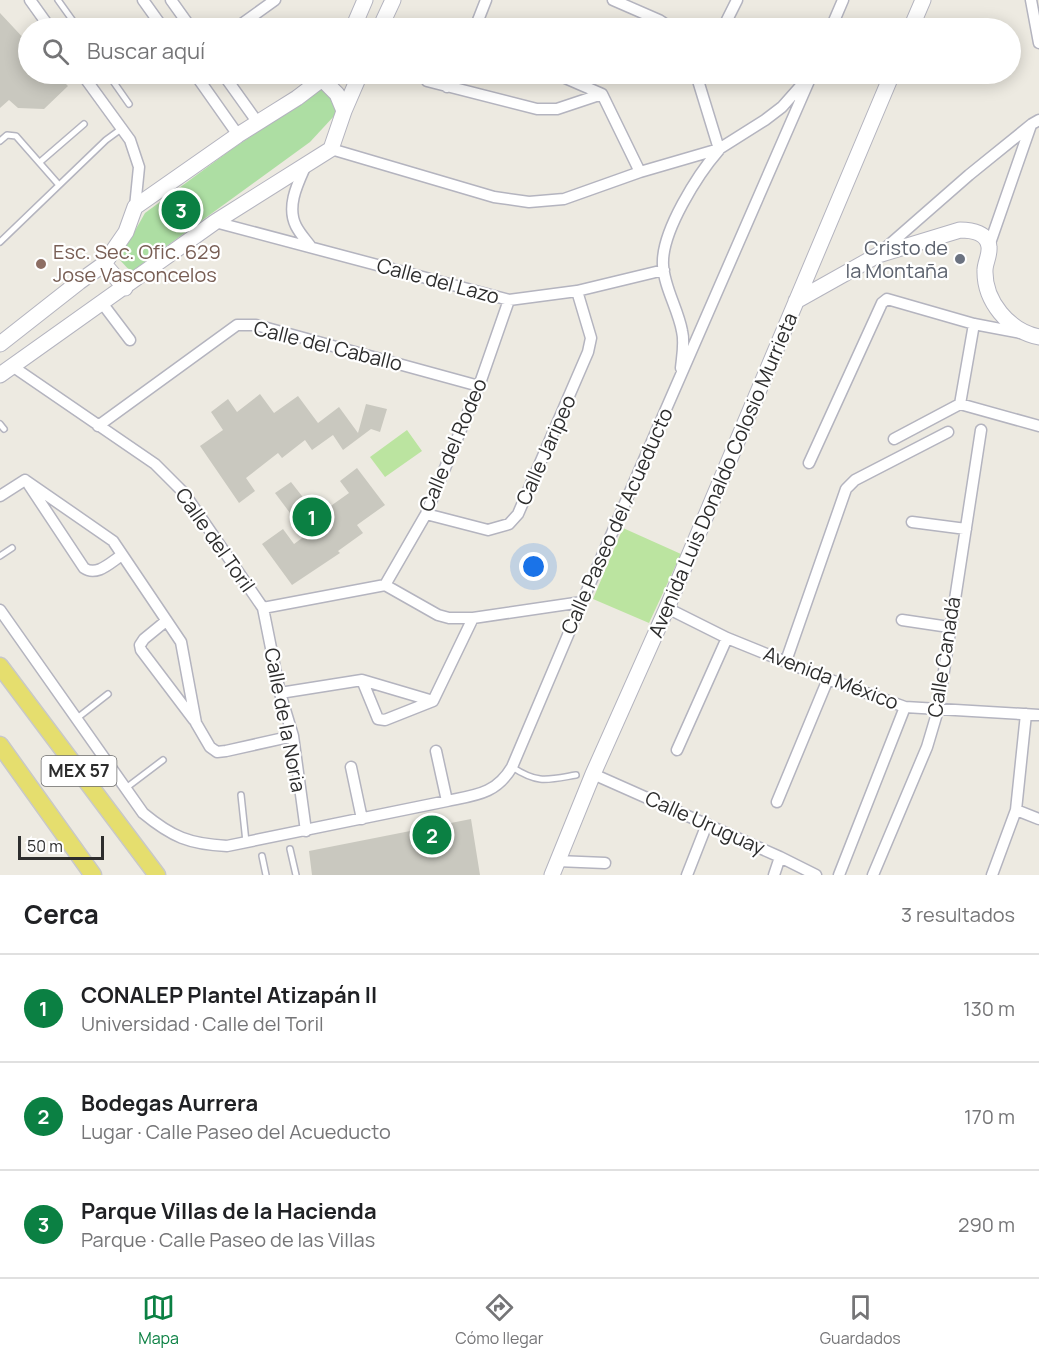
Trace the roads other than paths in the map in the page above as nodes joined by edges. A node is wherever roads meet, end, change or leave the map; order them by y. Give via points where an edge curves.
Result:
1 (30, 0) edge
2 (58, 0) edge
3 (143, 0) edge
4 (171, 0) edge
5 (275, 0) edge
6 (365, 0) edge
7 (393, 0) edge
8 (486, 0) edge
9 (613, 0) edge
10 (736, 0) edge
11 (843, 0) edge
12 (923, 0) edge
13 (1031, 0) edge
14 (638, 5) edge
15 (43, 18) edge
16 (71, 18) edge
17 (156, 18) edge
18 (184, 18) edge
19 (250, 18) edge
20 (357, 18) edge
21 (385, 18) edge
22 (479, 18) edge
23 (656, 18) edge
24 (728, 18) edge
25 (835, 18) edge
26 (915, 18) edge
27 (1039, 43) edge
28 (92, 84) edge
29 (115, 84) edge
30 (202, 84) edge
31 (230, 84) edge
32 (315, 84) edge
33 (330, 84) edge
34 (356, 84) edge
35 (437, 84) edge
36 (449, 84) edge
37 (579, 84) edge
38 (699, 84) edge
39 (806, 84) edge
40 (888, 84) edge
41 (447, 87) junction
42 (602, 94) junction
43 (794, 102) junction
44 (129, 104) dead end
45 (344, 111) junction
46 (1035, 122) edge
47 (258, 123) junction
48 (84, 124) dead end
49 (121, 129) junction
50 (238, 135) junction
51 (0, 141) edge
52 (331, 149) junction
53 (719, 150) junction
54 (40, 162) junction
55 (307, 163) junction
56 (640, 172) junction
57 (59, 185) junction
58 (135, 207) junction
59 (215, 222) junction
60 (0, 242) edge
61 (989, 246) junction
62 (310, 247) junction
63 (878, 255) junction
64 (105, 264) junction
65 (664, 270) junction
66 (125, 288) junction
67 (577, 291) junction
68 (509, 300) junction
69 (796, 301) junction
70 (102, 303) junction
71 (974, 324) junction
72 (1034, 336) edge
73 (130, 340) dead end
74 (0, 344) edge
75 (6, 370) edge
76 (681, 375) junction
77 (479, 386) junction
78 (960, 404) junction
79 (98, 426) junction
80 (1039, 426) edge
81 (981, 430) dead end
82 (948, 432) dead end
83 (894, 439) dead end
84 (808, 463) dead end
85 (26, 480) junction
86 (0, 496) edge
87 (426, 514) junction
88 (912, 522) dead end
89 (966, 529) junction
90 (12, 548) dead end
91 (122, 555) junction
92 (0, 556) edge
93 (385, 585) junction
94 (582, 602) junction
95 (667, 608) junction
96 (263, 609) junction
97 (0, 610) edge
98 (473, 618) junction
99 (902, 620) dead end
100 (166, 621) junction
101 (950, 627) junction
102 (728, 638) junction
103 (786, 661) junction
104 (0, 666) edge
105 (828, 679) junction
106 (362, 680) junction
107 (280, 693) junction
108 (108, 694) dead end
109 (433, 701) junction
110 (905, 707) junction
111 (938, 710) junction
112 (1026, 714) junction
113 (1039, 715) edge
114 (76, 719) junction
115 (196, 723) junction
116 (293, 736) junction
117 (0, 745) edge
118 (678, 750) dead end
119 (436, 751) dead end
120 (163, 760) dead end
121 (351, 767) dead end
122 (512, 767) junction
123 (593, 774) junction
124 (576, 775) dead end
125 (126, 788) junction
126 (241, 795) dead end
127 (447, 801) junction
128 (777, 802) dead end
129 (1016, 810) junction
130 (362, 819) junction
131 (1039, 819) edge
132 (707, 824) junction
133 (306, 831) junction
134 (246, 842) junction
135 (290, 849) dead end
136 (262, 856) dead end
137 (780, 857) junction
138 (605, 863) dead end
139 (554, 868) edge
140 (93, 875) edge
141 (157, 875) edge
142 (266, 875) edge
143 (296, 875) edge
144 (687, 875) edge
145 (774, 875) edge
146 (816, 875) edge
147 (839, 875) edge
148 (873, 875) edge
149 (992, 875) edge

1 - 15 street
2 - 16 lane
3 - 17 street
4 - 18 street
5 - 19 street
6 - 20 street
7 - 21 street
8 - 22 street
9 - 14 street
10 - 24 street
11 - 25 street
12 - 26 street
13 - 27 street
14 - 23 street
28 - 49 street
29 - 44 lane
30 - 50 street
31 - 47 street
32 - 47 street
33 - 45 street
34 - 45 street
35 - 41 street
36 - 41 street
37 - 42 street
38 - 53 street
39 - 43 street, Calle Paseo del Acueducto
40 - 69 street, Avenida Luis Donaldo Colosio Murrieta
41 - 42 street via 537,109 557,109
42 - 56 street
43 - 53 street
43 - 76 street, Calle Paseo del Acueducto
45 - 52 street
46 - 61 street
46 - 63 street
47 - 50 street
48 - 54 lane
49 - 57 lane
49 - 58 street via 130,140 139,167
50 - 58 street
51 - 54 lane via 7,135 16,136
52 - 55 street
52 - 56 street via 494,197 530,202 564,199
53 - 56 street
53 - 65 street via 693,184 672,227 664,252
54 - 57 lane
55 - 59 street
55 - 62 street via 296,186 292,209 296,226
57 - 60 lane
58 - 64 street via 126,232
59 - 62 street, Calle del Lazo
59 - 66 street
61 - 63 street via 976,231 960,230
61 - 72 street via 986,277 995,307 1003,317
62 - 68 street, Calle del Lazo
63 - 69 street
64 - 66 street
64 - 74 street
65 - 67 street, Calle del Lazo
65 - 76 street via 683,334
66 - 70 street
67 - 68 street, Calle del Lazo
67 - 87 street, Calle Jaripeo via 591,338 588,352 518,514 509,524 489,530
68 - 77 street, Calle del Rodeo
69 - 95 street, Avenida Luis Donaldo Colosio Murrieta
70 - 73 street
70 - 75 street
71 - 72 street
71 - 78 street
71 - 84 street via 887,299 882,303
75 - 79 street, Calle del Toril
76 - 94 street, Calle Paseo del Acueducto
77 - 79 street, Calle del Caballo via 256,325 237,325
77 - 87 street, Calle del Rodeo
78 - 80 street
78 - 83 street
79 - 96 street, Calle del Toril via 155,464 184,493
81 - 89 street, Calle Canadá
82 - 103 street via 855,480 846,489
85 - 86 street
85 - 91 street via 113,541
85 - 91 street via 84,568 98,571
87 - 93 street, Calle del Rodeo
88 - 89 street
89 - 101 street, Calle Canadá
90 - 92 lane
91 - 100 street
93 - 96 street, Calle del Toril
93 - 98 street via 438,615
94 - 98 street
94 - 122 street, Calle Paseo del Acueducto
95 - 102 street, Avenida México
95 - 123 street, Avenida Luis Donaldo Colosio Murrieta
96 - 107 street, Calle de la Noria
97 - 114 street, Calle Paseo del Acueducto
98 - 109 street
99 - 101 street
100 - 115 street via 181,642
100 - 115 street via 144,639 141,650
101 - 111 street, Calle Canadá
102 - 103 street, Avenida México
102 - 118 street
103 - 105 street, Avenida México
104 - 141 main road, MEX 57
105 - 110 street, Avenida México
105 - 128 street
106 - 107 street
106 - 109 street
106 - 109 street via 378,719 385,720
107 - 116 street, Calle de la Noria
108 - 114 lane
110 - 111 street, Avenida México
110 - 147 street
111 - 112 street, Avenida México
111 - 148 street, Calle Canadá via 927,747
112 - 113 street, Avenida México
112 - 129 street
114 - 125 street, Calle Paseo del Acueducto
115 - 116 street via 217,752
116 - 133 street, Calle de la Noria
117 - 140 main road, MEX 57
119 - 127 street
120 - 125 lane
121 - 130 street
122 - 124 lane via 543,781
122 - 127 street, Calle Paseo del Acueducto via 495,788
123 - 132 street, Calle Uruguay
123 - 139 street, Avenida Luis Donaldo Colosio Murrieta
125 - 134 street, Calle Paseo del Acueducto via 143,813 181,839 202,845
126 - 134 lane
127 - 130 street, Calle Paseo del Acueducto
129 - 131 street
129 - 149 street
130 - 133 street, Calle Paseo del Acueducto
132 - 137 street, Calle Uruguay
132 - 144 street
133 - 134 street, Calle Paseo del Acueducto
135 - 143 lane
136 - 142 lane
137 - 145 street
137 - 146 street, Calle Uruguay
138 - 139 street

